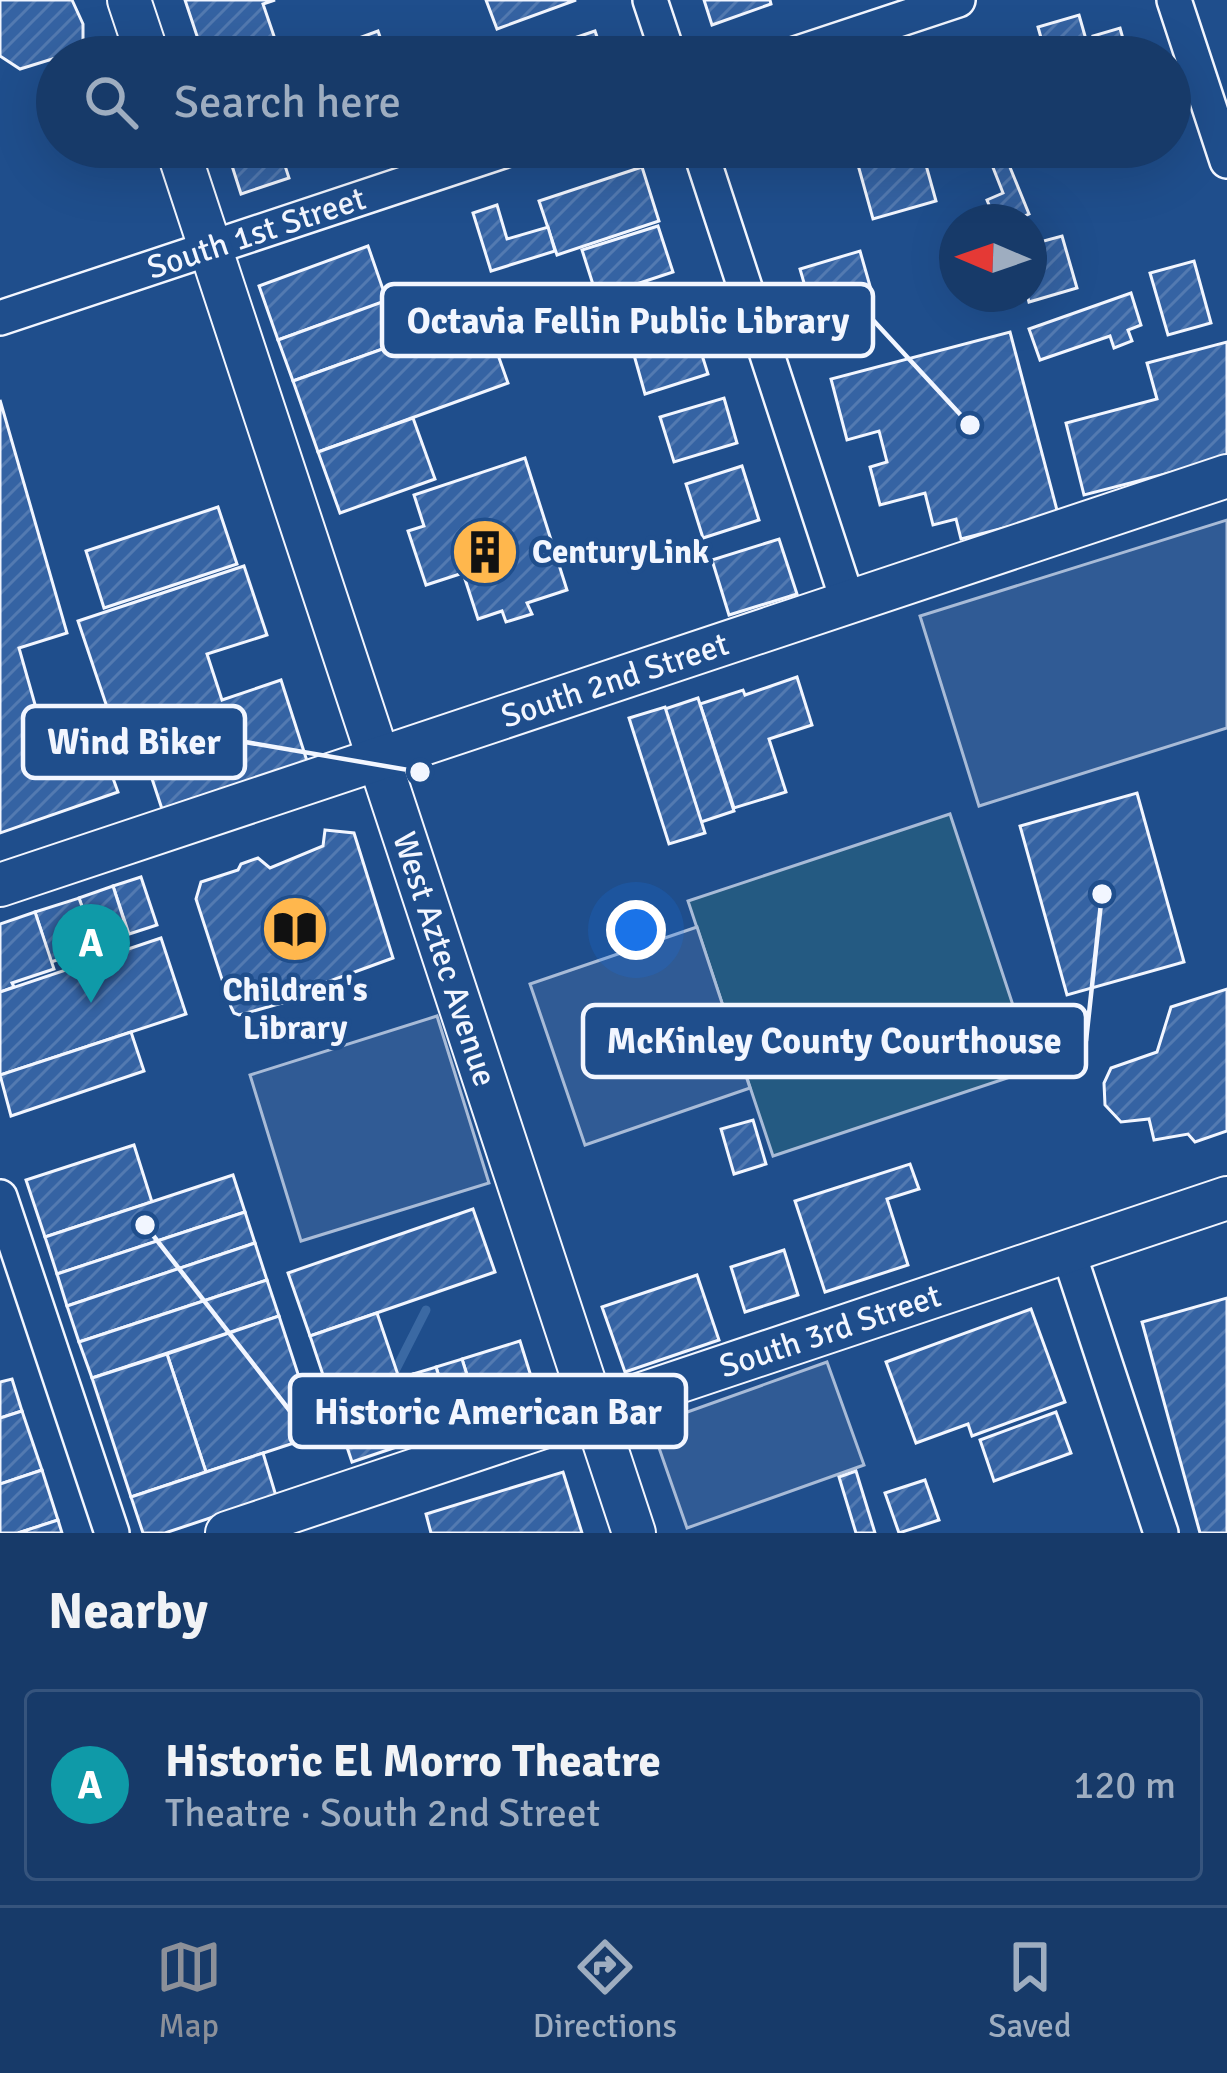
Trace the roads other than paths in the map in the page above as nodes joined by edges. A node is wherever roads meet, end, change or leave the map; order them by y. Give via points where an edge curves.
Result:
1 (129, 0) edge
2 (650, 0) edge
3 (958, 0) edge
4 (1174, 0) edge
5 (141, 36) edge
6 (662, 36) edge
7 (849, 36) edge
8 (1186, 36) edge
9 (1191, 52) edge
10 (1227, 161) edge
11 (184, 168) edge
12 (452, 168) edge
13 (706, 168) edge
14 (211, 248) junction
15 (0, 319) edge
16 (1227, 476) edge
17 (848, 602) junction
18 (379, 758) junction
19 (0, 885) edge
20 (0, 1196) edge
21 (1227, 1198) edge
22 (1068, 1251) junction
23 (593, 1409) junction
24 (112, 1533) edge
25 (227, 1533) edge
26 (634, 1533) edge
27 (1162, 1533) edge

1 - 5 main road
2 - 6 street
3 - 7 street
4 - 8 street
9 - 10 street
11 - 14 main road, West Aztec Avenue
12 - 14 street, South 1st Street
13 - 17 street
14 - 15 street, South 1st Street
14 - 18 main road, West Aztec Avenue
16 - 17 main road, South 2nd Street
17 - 18 main road, South 2nd Street
18 - 19 main road, South 2nd Street
18 - 23 main road, West Aztec Avenue
20 - 24 street
21 - 22 main road, South 3rd Street
22 - 23 main road, South 3rd Street
22 - 27 street
23 - 25 main road, South 3rd Street
23 - 26 main road, West Aztec Avenue

